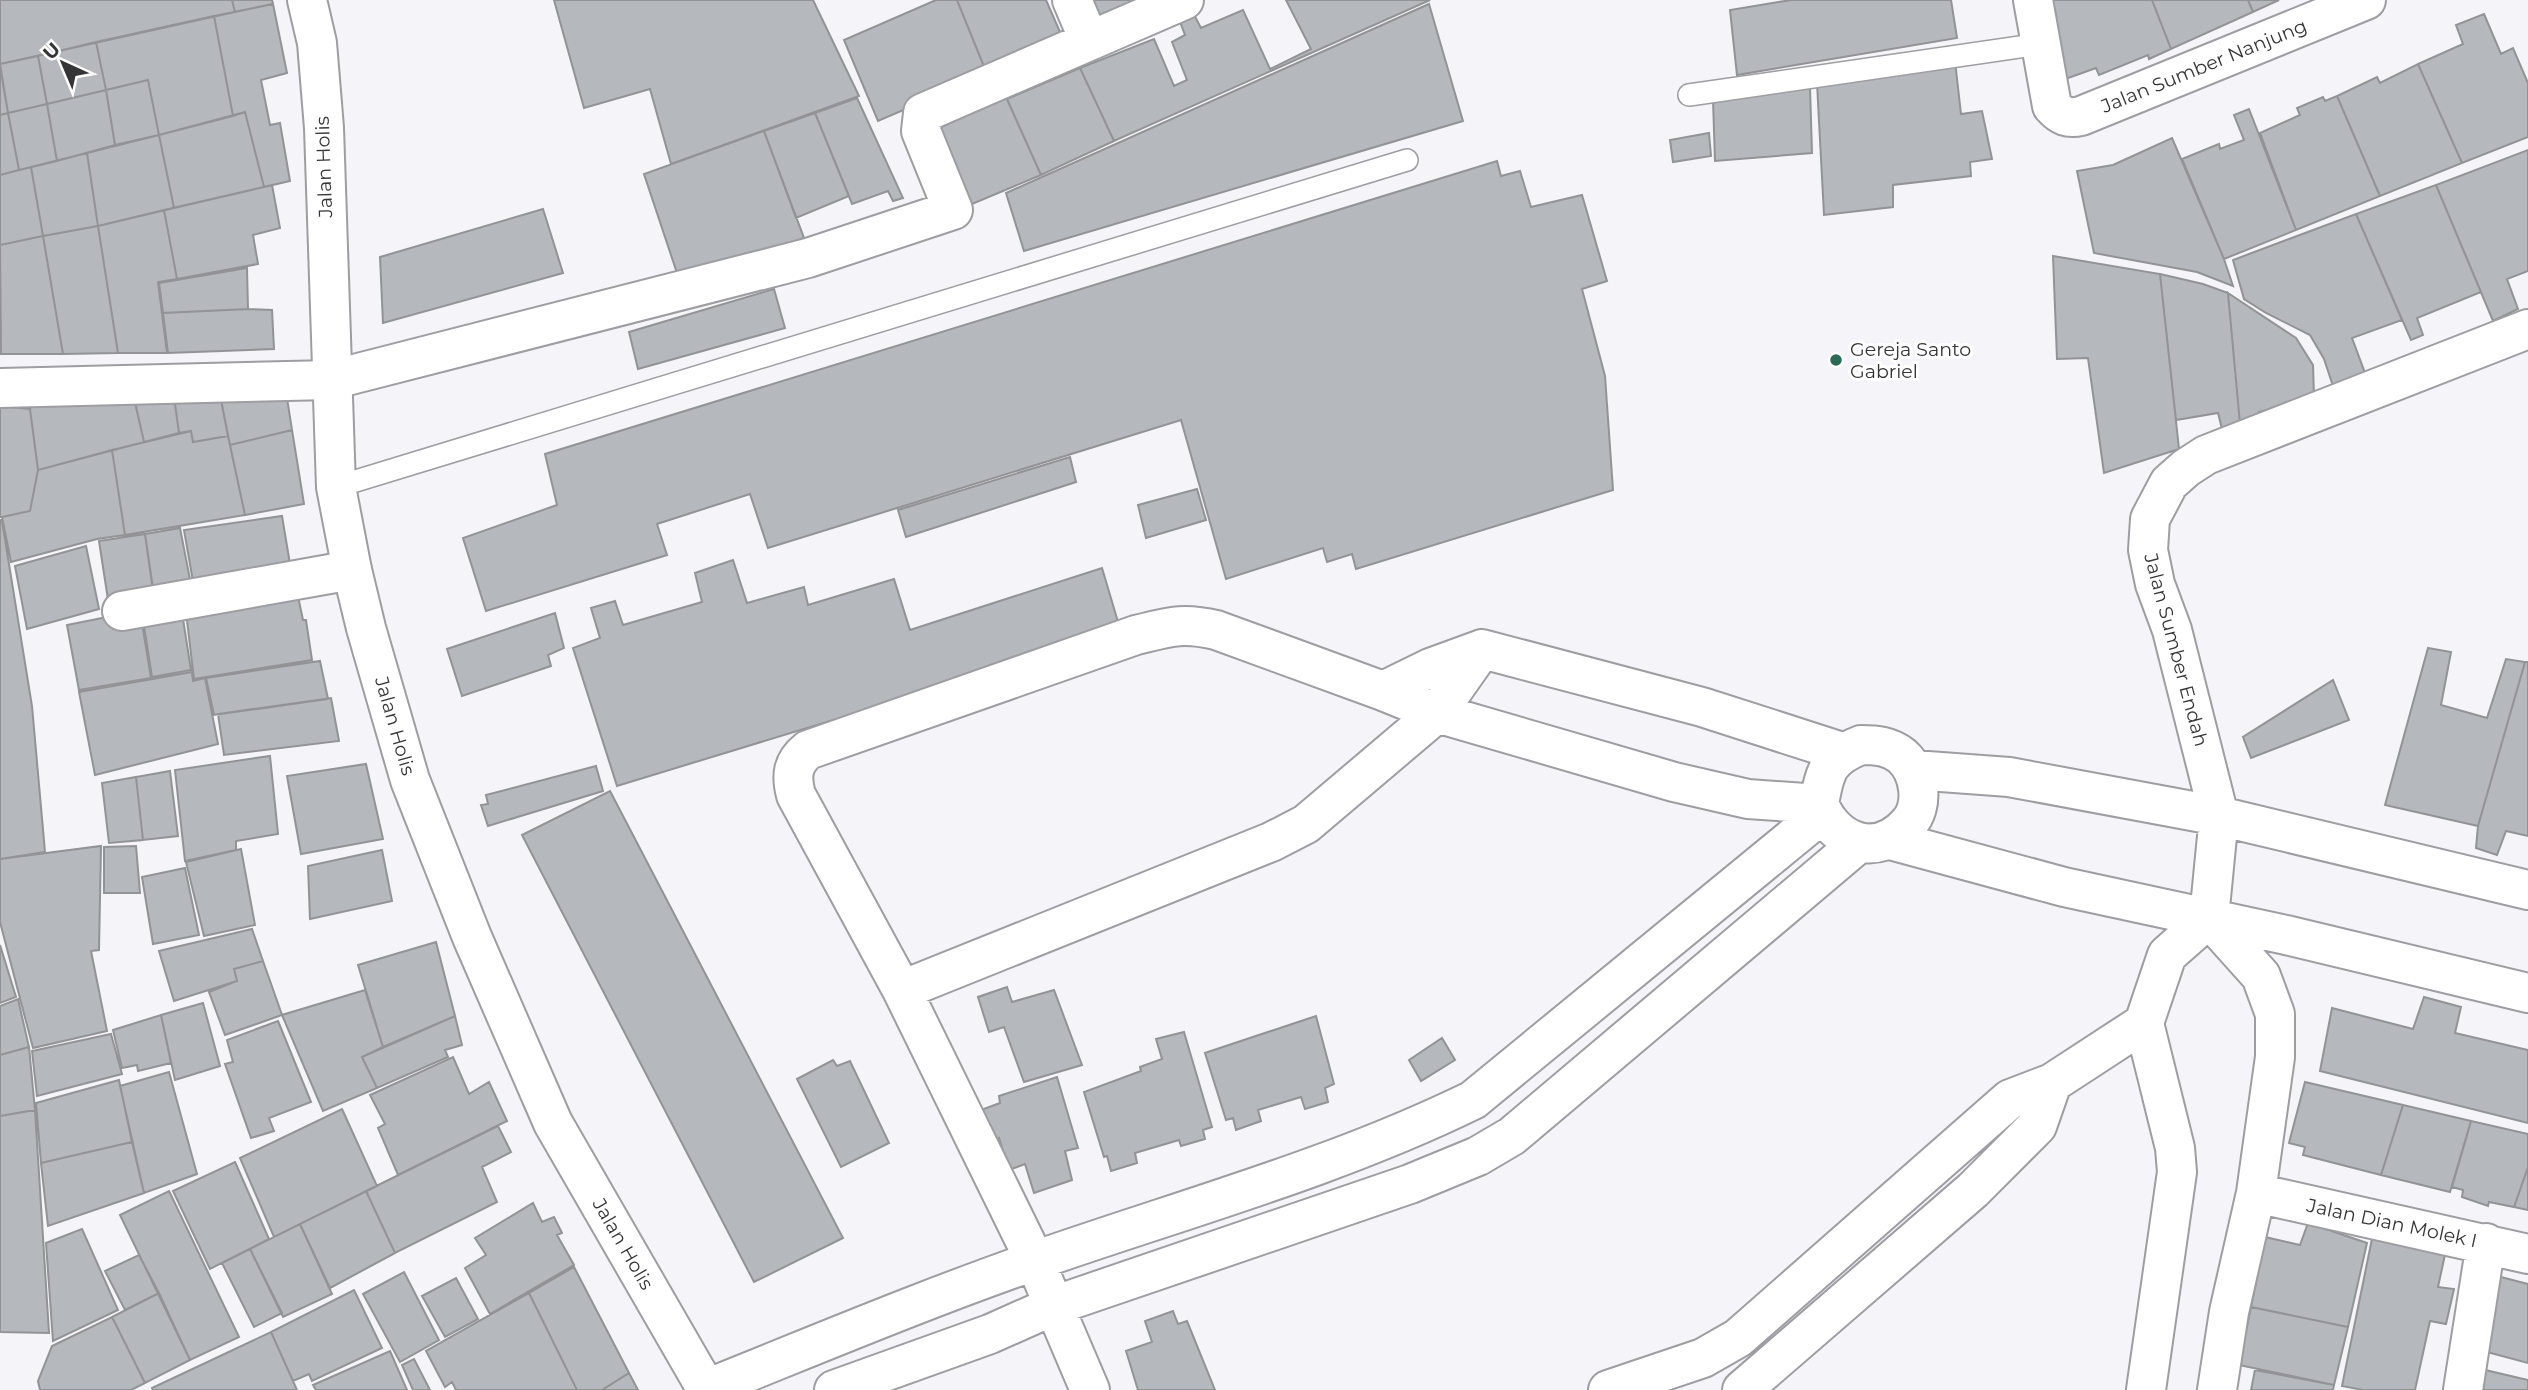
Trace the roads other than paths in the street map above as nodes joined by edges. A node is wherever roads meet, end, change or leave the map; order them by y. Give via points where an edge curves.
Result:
1 (307, 0) edge
2 (1072, 0) edge
3 (1184, 0) edge
4 (2033, 0) edge
5 (2366, 0) edge
6 (1089, 40) junction
7 (2040, 44) junction
8 (1689, 95) dead end
9 (1407, 160) dead end
10 (2528, 329) edge
11 (331, 380) junction
12 (0, 388) edge
13 (336, 487) junction
14 (352, 570) junction
15 (122, 611) dead end
16 (1482, 649) junction
17 (1383, 691) junction
18 (1437, 713) junction
19 (1842, 752) junction
20 (1914, 770) junction
21 (1821, 808) junction
22 (2219, 816) junction
23 (1874, 842) junction
24 (2528, 890) edge
25 (2209, 918) junction
26 (902, 990) junction
27 (2528, 993) edge
28 (2144, 1023) junction
29 (2052, 1083) junction
30 (2256, 1194) junction
31 (2486, 1243) junction
32 (2528, 1254) edge
33 (1035, 1261) junction
34 (1053, 1306) junction
35 (1744, 1333) junction
36 (1756, 1379) edge
37 (707, 1389) edge
38 (834, 1390) edge
39 (1090, 1390) edge
40 (1608, 1390) edge
41 (2146, 1390) edge
42 (2217, 1390) edge
43 (2463, 1390) edge

1 - 11 street, Jalan Holis via 317,43 324,128
2 - 6 street
3 - 6 street
4 - 7 street
5 - 7 street, Jalan Sumber Nanjung via 2069,119 2052,106
6 - 11 street via 923,113 921,131 953,210 808,258
7 - 8 lane
9 - 13 lane
10 - 22 street, Jalan Sumber Endah via 2206,455 2169,483 2150,519 2148,550
11 - 12 street
11 - 13 street, Jalan Holis
13 - 14 street, Jalan Holis
14 - 15 street
14 - 37 street, Jalan Holis via 410,780 472,937 553,1123
16 - 17 street
16 - 18 street
16 - 19 street via 1702,707
17 - 18 street
17 - 26 street via 1216,630 1178,624 808,750 793,771 796,795
18 - 21 street via 1674,782 1748,799
18 - 26 street via 1306,824
19 - 20 street via 1861,745 1882,746 1901,755
19 - 21 street via 1824,772
20 - 22 street via 2009,777
20 - 23 street via 1920,797 1910,823
21 - 23 street via 1837,833
21 - 33 street via 1473,1100 1344,1156
22 - 24 street
22 - 25 street, Jalan Sumber Endah
23 - 25 street
23 - 34 street via 1512,1136 1478,1156 1410,1184
25 - 27 street
25 - 28 street via 2167,955
25 - 30 street via 2261,976 2275,1014 2275,1057
26 - 33 street
28 - 29 street
28 - 41 street via 2177,1172
29 - 35 street via 2010,1100
29 - 36 street via 2037,1126 1973,1191
30 - 31 street, Jalan Dian Molek I
30 - 42 street
31 - 32 street, Jalan Dian Molek I
31 - 43 street
33 - 34 street
33 - 37 street
34 - 38 street via 990,1334
34 - 39 street
35 - 36 street
35 - 40 street via 1703,1358

